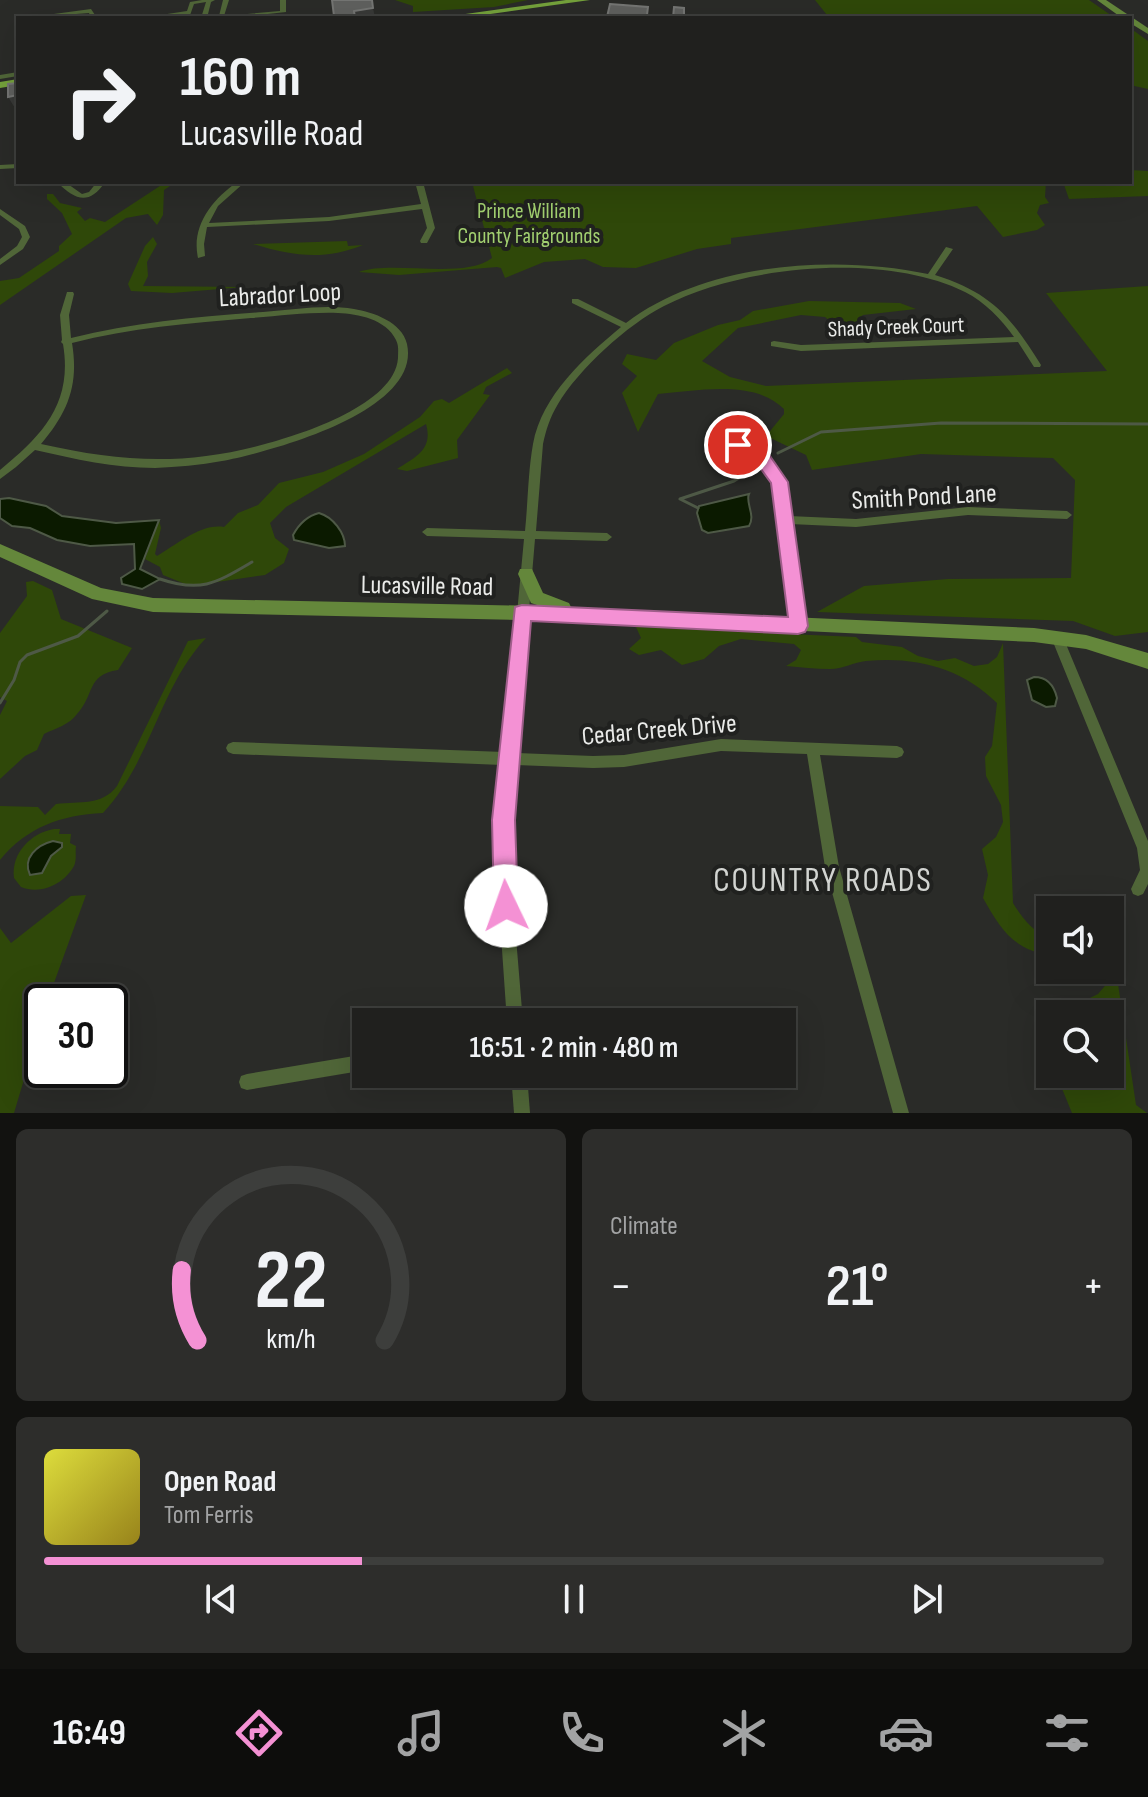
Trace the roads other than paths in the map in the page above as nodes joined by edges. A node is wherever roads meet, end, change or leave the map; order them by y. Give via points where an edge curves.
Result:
1 (210, 0) edge
2 (283, 0) edge
3 (586, 0) edge
4 (1101, 0) edge
5 (549, 2) edge
6 (188, 15) edge
7 (41, 16) edge
8 (93, 16) edge
9 (242, 16) edge
10 (454, 16) edge
11 (1125, 16) edge
12 (1132, 21) edge
13 (1148, 25) edge
14 (1148, 32) edge
15 (63, 184) edge
16 (99, 184) edge
17 (239, 184) edge
18 (420, 184) edge
19 (426, 206) junction
20 (0, 211) edge
21 (204, 225) junction
22 (424, 241) dead end
23 (949, 249) dead end
24 (201, 256) dead end
25 (0, 263) edge
26 (930, 276) junction
27 (70, 294) dead end
28 (575, 301) dead end
29 (626, 326) junction
30 (1021, 339) junction
31 (65, 342) junction
32 (774, 344) dead end
33 (1037, 365) dead end
34 (724, 438) dead end
35 (34, 446) junction
36 (0, 475) edge
37 (1067, 515) dead end
38 (785, 520) junction
39 (427, 532) dead end
40 (530, 535) junction
41 (607, 537) dead end
42 (0, 550) edge
43 (526, 574) junction
44 (522, 613) junction
45 (612, 615) junction
46 (798, 626) junction
47 (1057, 637) junction
48 (1148, 661) edge
49 (233, 748) dead end
50 (812, 748) junction
51 (897, 752) dead end
52 (508, 758) junction
53 (1138, 889) dead end
54 (514, 1008) edge
55 (352, 1064) edge
56 (247, 1082) dead end
57 (520, 1088) edge
58 (522, 1113) edge
59 (901, 1113) edge

1 - 6 street via 193,2
2 - 9 street via 283,12
3 - 5 main road
4 - 11 street
5 - 10 main road
7 - 8 street via 82,10
12 - 13 street
12 - 14 street
15 - 16 street via 83,197
17 - 21 street via 215,204
18 - 19 street
19 - 21 street
19 - 22 street via 431,230
20 - 25 street via 26,237
21 - 24 street
23 - 26 street
26 - 29 street via 842,265 732,279 677,296
26 - 30 street via 980,298
27 - 31 street via 63,311
28 - 29 street
29 - 40 street via 560,392 545,416
30 - 32 street, Shady Creek Court via 801,348
30 - 33 street
31 - 35 street via 67,394
31 - 35 street, Labrador Loop via 139,325 337,310 360,313 389,327 401,340 404,355 397,378 365,406 300,437 248,452 137,463
34 - 38 street via 772,469
35 - 36 street
37 - 38 street, Smith Pond Lane via 968,511 856,523
38 - 46 street
39 - 40 street
40 - 41 street
40 - 43 street
42 - 44 street, Lucasville Road via 72,585 134,603
43 - 44 street
43 - 45 street via 532,592 545,603
44 - 45 street, Lucasville Road
44 - 52 street
45 - 46 street, Lucasville Road
46 - 47 street, Lucasville Road
47 - 48 street, Lucasville Road
47 - 53 street via 1144,848 1147,871
49 - 52 street, Cedar Creek Drive
50 - 51 street, Cedar Creek Drive
50 - 52 street, Cedar Creek Drive via 721,745 609,762
50 - 59 street via 838,892
52 - 54 street via 504,877
55 - 56 street
57 - 58 street

